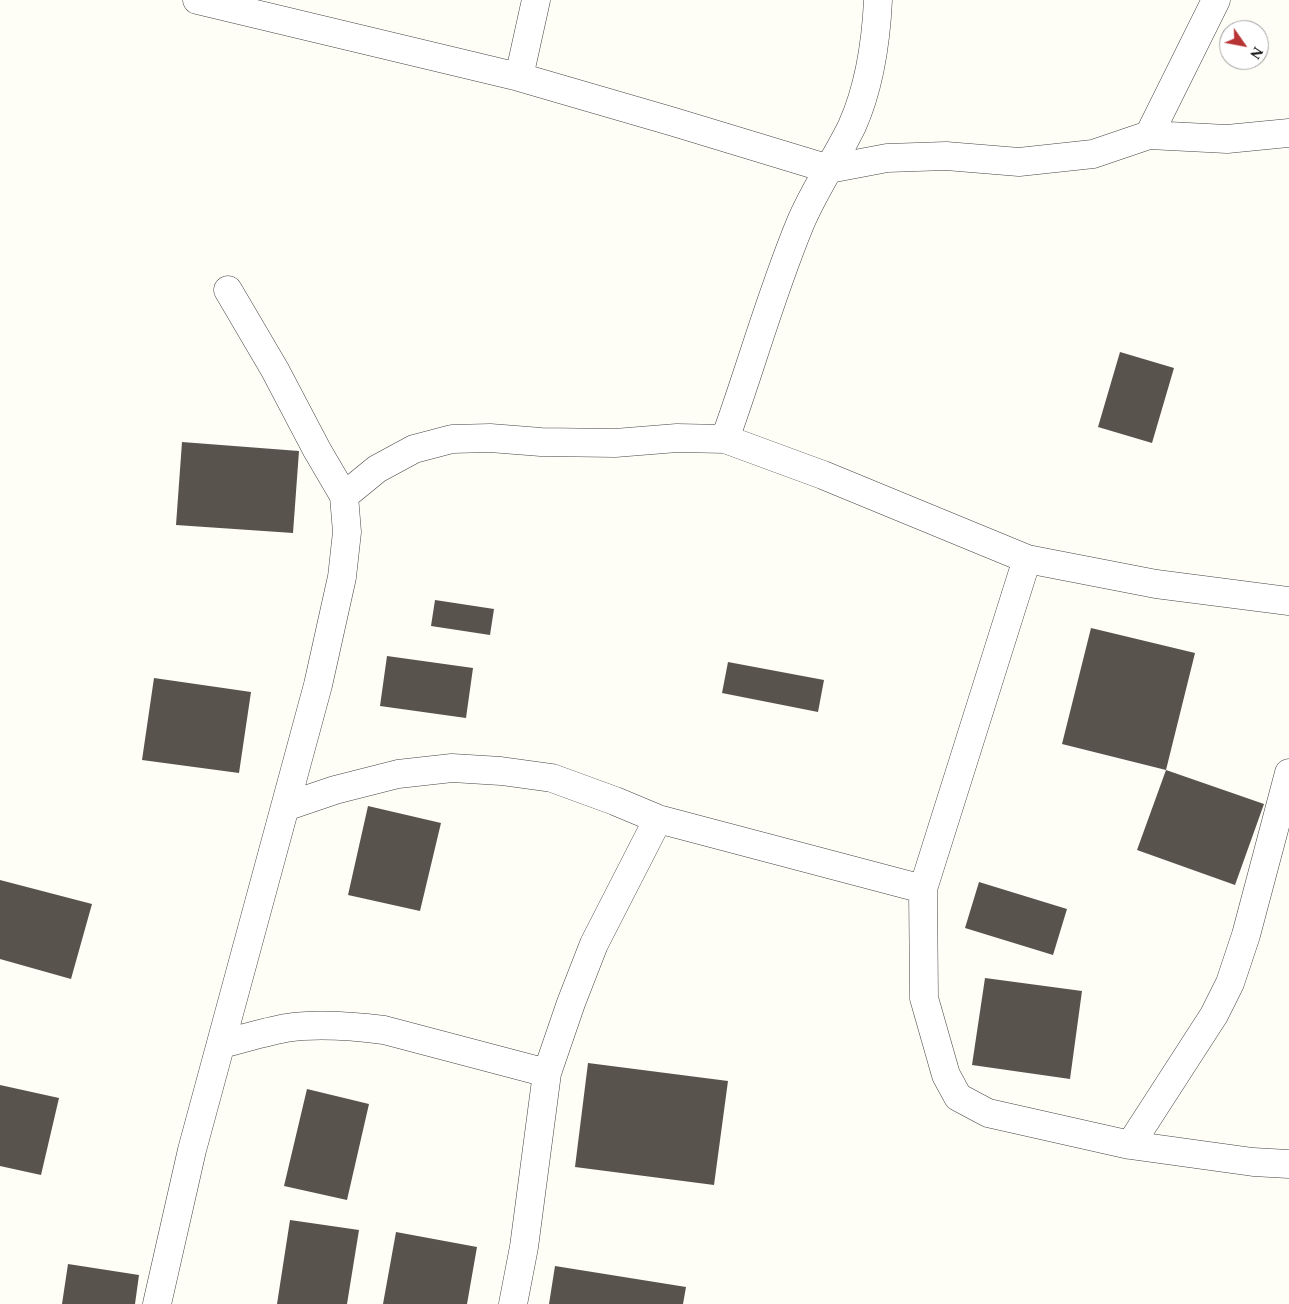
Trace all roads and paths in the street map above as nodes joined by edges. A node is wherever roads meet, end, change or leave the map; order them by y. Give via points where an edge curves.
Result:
1 (197, 0) edge
2 (536, 0) edge
3 (878, 0) edge
4 (1216, 0) edge
5 (519, 77) junction
6 (1289, 133) edge
7 (1149, 135) junction
8 (829, 169) junction
9 (228, 290) dead end
10 (725, 439) junction
11 (344, 496) junction
12 (1027, 558) junction
13 (1289, 601) edge
14 (1289, 774) edge
15 (285, 806) junction
16 (658, 819) junction
17 (923, 889) junction
18 (221, 1044) junction
19 (547, 1072) junction
20 (1130, 1145) junction
21 (1289, 1164) edge
22 (157, 1304) edge
23 (513, 1304) edge

1 - 5 street
2 - 5 street
3 - 8 street via 868,78 852,125
4 - 7 street
5 - 8 street
6 - 7 street via 1227,139
7 - 8 street via 1093,154 1020,162 946,156 886,158
8 - 10 street via 801,221
9 - 11 street
10 - 11 street via 678,438 615,443 452,439 414,449 377,469
10 - 12 street via 824,475
11 - 15 street via 347,532 342,577 318,686
12 - 13 street via 1156,584
12 - 17 street
14 - 20 street via 1230,983 1214,1015
15 - 16 street via 398,774 452,768 552,778
15 - 18 street
16 - 17 street
16 - 19 street via 594,944
17 - 20 street via 924,998 936,1048 958,1097 988,1114
18 - 19 street via 286,1028 361,1027
18 - 22 street via 192,1150
19 - 23 street via 524,1248
20 - 21 street

